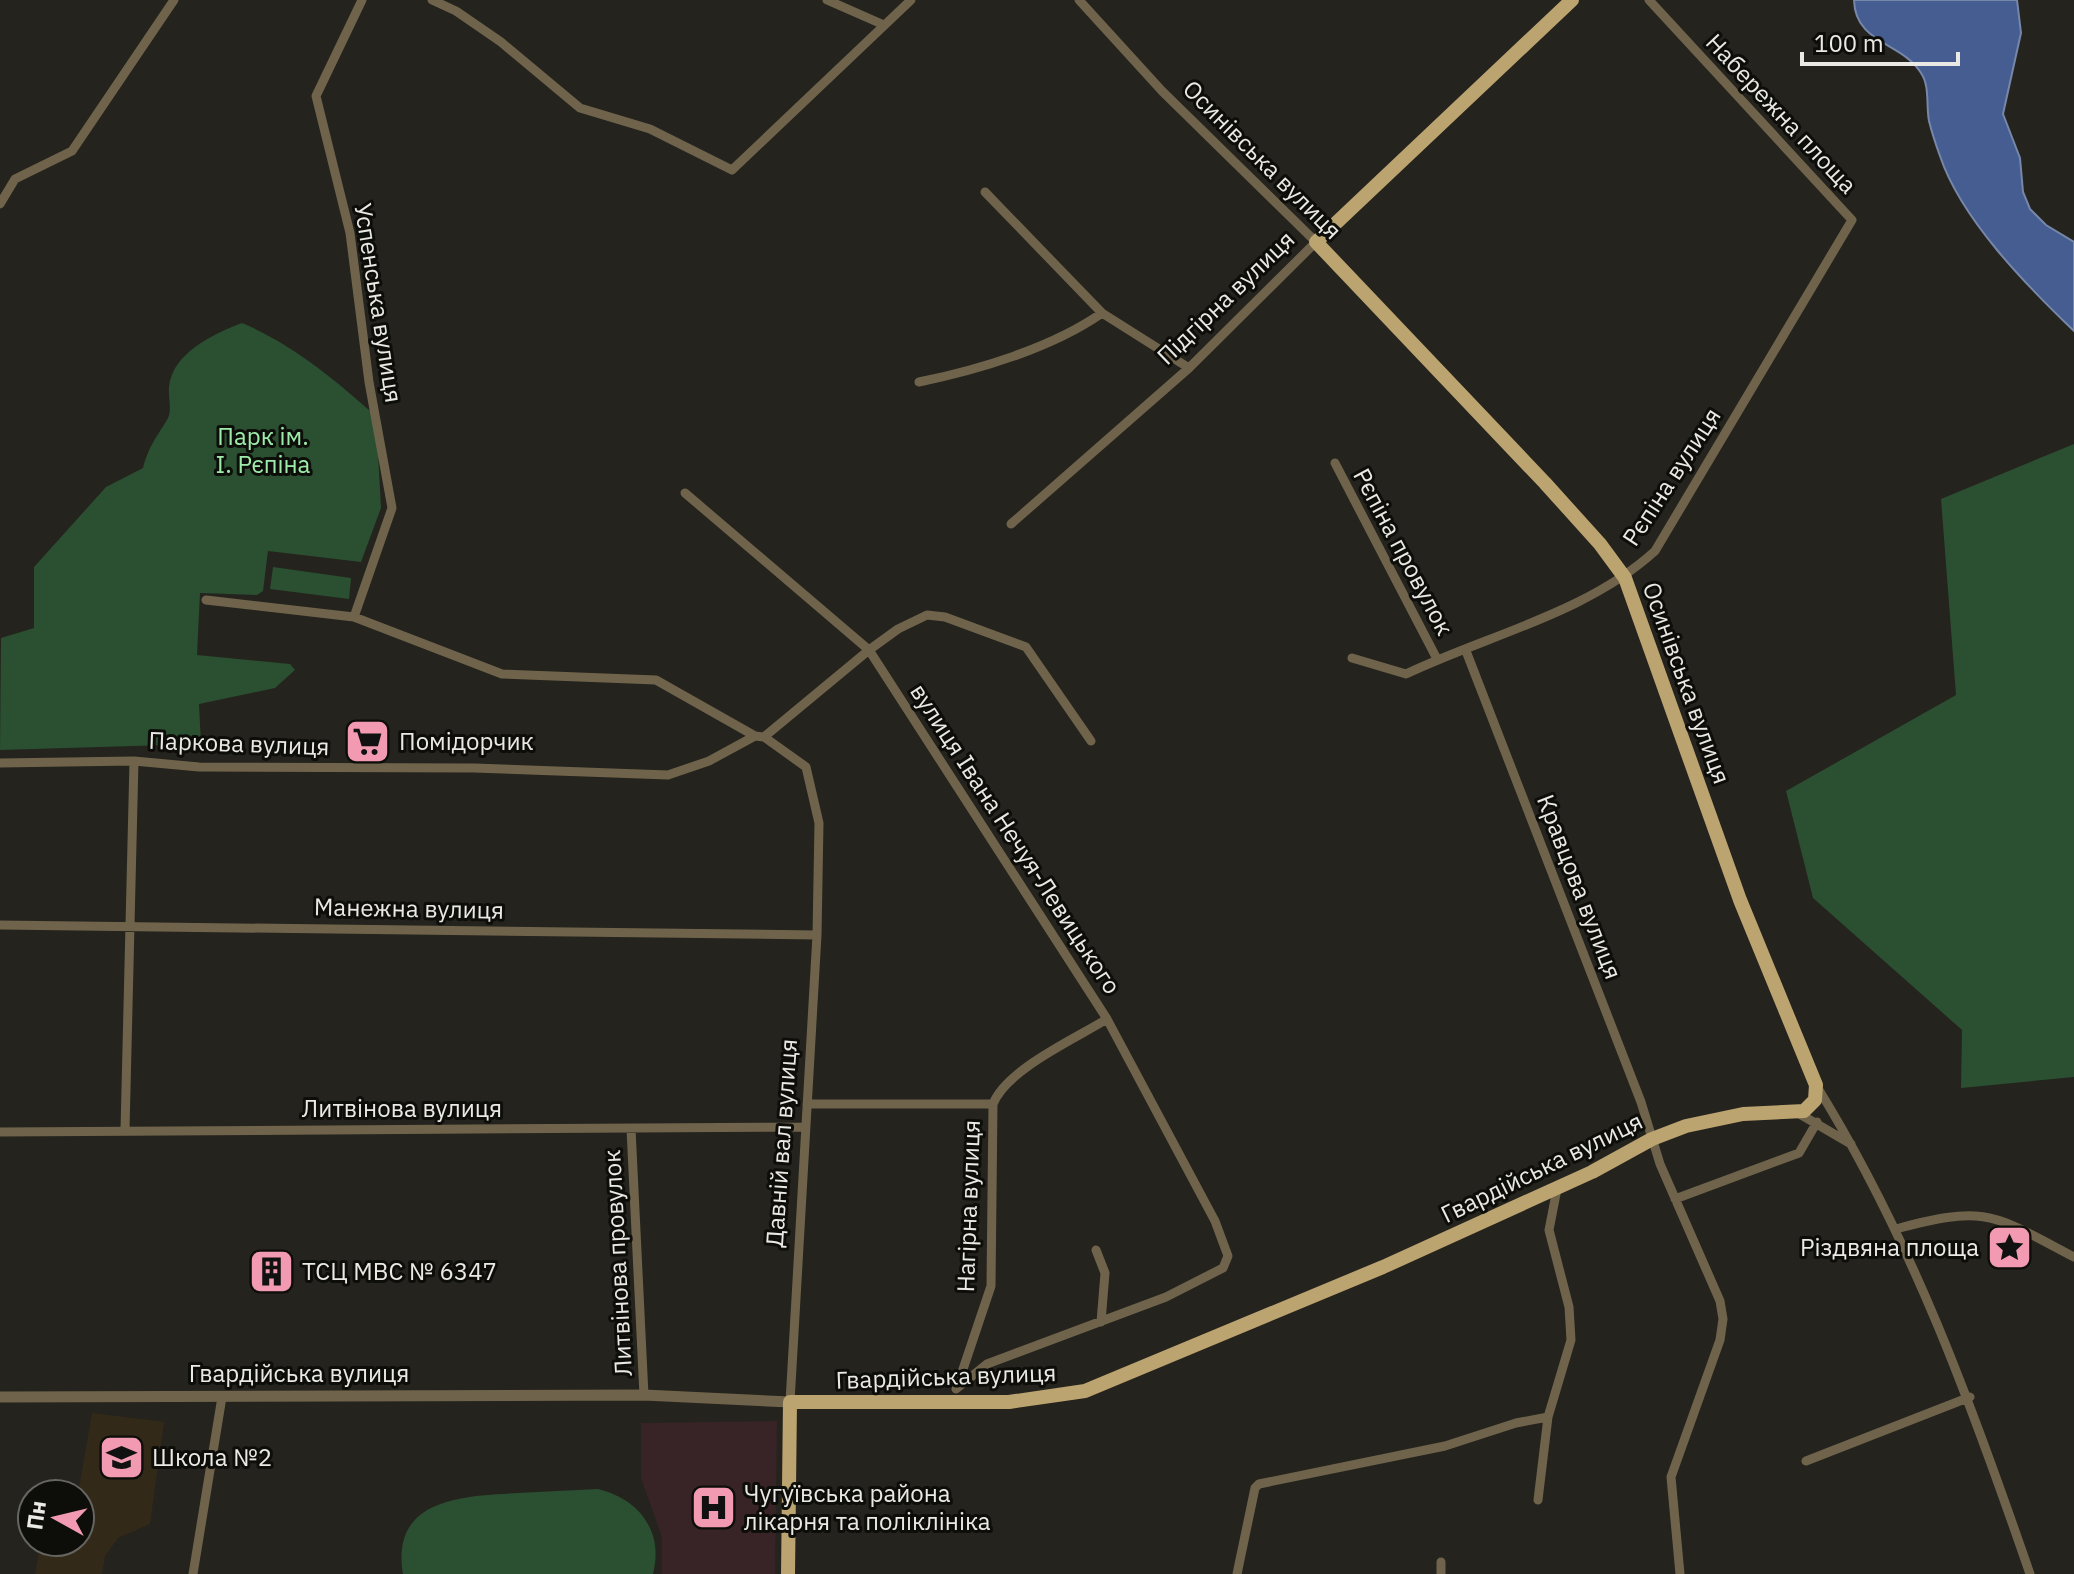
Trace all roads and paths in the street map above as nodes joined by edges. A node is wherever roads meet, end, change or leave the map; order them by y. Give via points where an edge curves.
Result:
1 (174, 0) edge
2 (362, 0) edge
3 (432, 0) edge
4 (827, 0) edge
5 (911, 0) edge
6 (1079, 0) edge
7 (1572, 0) edge
8 (1649, 0) edge
9 (884, 25) junction
10 (985, 192) dead end
11 (0, 204) edge
12 (1852, 220) joint
13 (1316, 242) junction
14 (1102, 313) junction
15 (1189, 368) junction
16 (919, 382) dead end
17 (1335, 463) dead end
18 (685, 493) dead end
19 (1011, 524) dead end
20 (1625, 578) junction
21 (206, 600) dead end
22 (354, 617) junction
23 (869, 650) junction
24 (1466, 651) junction
25 (1352, 658) dead end
26 (1437, 659) junction
27 (760, 737) junction
28 (1091, 741) dead end
29 (134, 761) junction
30 (0, 763) edge
31 (0, 925) edge
32 (129, 925) junction
33 (817, 935) junction
34 (1107, 1019) junction
35 (1816, 1085) junction
36 (807, 1104) junction
37 (993, 1104) junction
38 (1797, 1113) junction
39 (1817, 1122) junction
40 (804, 1127) junction
41 (631, 1129) junction
42 (125, 1130) junction
43 (0, 1132) edge
44 (1652, 1139) junction
45 (1854, 1145) junction
46 (1557, 1189) junction
47 (1675, 1199) junction
48 (1896, 1229) junction
49 (1096, 1250) dead end
50 (2074, 1257) edge
51 (1101, 1322) junction
52 (644, 1395) junction
53 (954, 1395) junction
54 (0, 1397) edge
55 (222, 1397) junction
56 (1970, 1397) junction
57 (790, 1402) junction
58 (1548, 1417) junction
59 (1806, 1461) dead end
60 (1538, 1500) dead end
61 (1441, 1562) dead end
62 (193, 1574) edge
63 (788, 1574) edge
64 (1237, 1574) edge
65 (1441, 1574) edge
66 (1680, 1574) edge
67 (2030, 1574) edge

1 - 11 street via 72,151 15,179
2 - 22 street, Успенська вулиця via 316,96 350,233 392,508
3 - 9 street via 501,42 580,108 650,129 732,170
4 - 9 street
5 - 9 street
6 - 13 street, Осинівська вулиця via 1162,91
7 - 13 main road, Підгірна вулиця
8 - 12 street, Набережна площа
10 - 14 street
12 - 20 street, Рєпіна вулиця via 1655,551
13 - 15 street, Підгірна вулиця
13 - 20 main road, Осинівська вулиця via 1545,483
14 - 15 street
14 - 16 street via 1072,334 980,370
15 - 19 street, Підгірна вулиця
17 - 26 street, Рєпіна провулок
18 - 23 street, вулиця Івана Нечуя-Левицького
20 - 24 street, Рєпіна вулиця
20 - 35 main road, Осинівська вулиця via 1740,900
21 - 22 street, Давній вал вулиця
22 - 27 street, Давній вал вулиця via 502,674 656,680
23 - 27 street, Паркова вулиця
23 - 28 street, Паркова вулиця via 927,615 1026,647
23 - 34 street, вулиця Івана Нечуя-Левицького
24 - 26 street, Рєпіна вулиця
24 - 44 street, Кравцова вулиця
25 - 26 street, Рєпіна вулиця via 1400,675
27 - 29 street, Паркова вулиця via 668,775 199,767
27 - 33 street, Давній вал вулиця via 806,767 819,823
29 - 30 street, Паркова вулиця
29 - 32 street
31 - 32 street, Манежна вулиця
32 - 33 street, Манежна вулиця
32 - 42 street
33 - 36 street, Давній вал вулиця
34 - 37 street, Нагірна вулиця via 1013,1077
34 - 51 street, вулиця Івана Нечуя-Левицького via 1215,1221 1228,1256 1223,1268
35 - 38 main road via 1811,1107
35 - 45 street, Осинівська вулиця
36 - 37 street
36 - 40 street, Давній вал вулиця
37 - 53 street, Нагірна вулиця via 991,1286
38 - 39 street
38 - 44 main road, Гвардійська вулиця via 1743,1114
39 - 45 street
39 - 47 street via 1799,1153
40 - 41 street, Литвінова вулиця
40 - 57 street, Давній вал вулиця
41 - 42 street, Литвінова вулиця
41 - 52 street, Литвінова провулок
42 - 43 street, Литвінова вулиця
44 - 46 main road, Гвардійська вулиця
44 - 47 street, Кравцова вулиця
45 - 48 street, Осинівська вулиця
46 - 53 main road, Гвардійська вулиця via 1109,1383 1035,1401
46 - 58 street via 1549,1230 1569,1307 1571,1340
47 - 66 street, Кравцова вулиця via 1723,1319 1671,1477
48 - 50 street via 1942,1216 1988,1215
48 - 56 street, Осинівська вулиця
49 - 51 street via 1105,1273
51 - 53 street via 987,1364
52 - 55 street, Гвардійська вулиця
52 - 57 street, Гвардійська вулиця
53 - 57 main road, Гвардійська вулиця
54 - 55 street, Гвардійська вулиця
55 - 62 street
56 - 59 street
56 - 67 street, Осинівська вулиця
57 - 63 main road, Давній вал вулиця
58 - 60 street
58 - 64 street via 1445,1446 1259,1484
61 - 65 street

